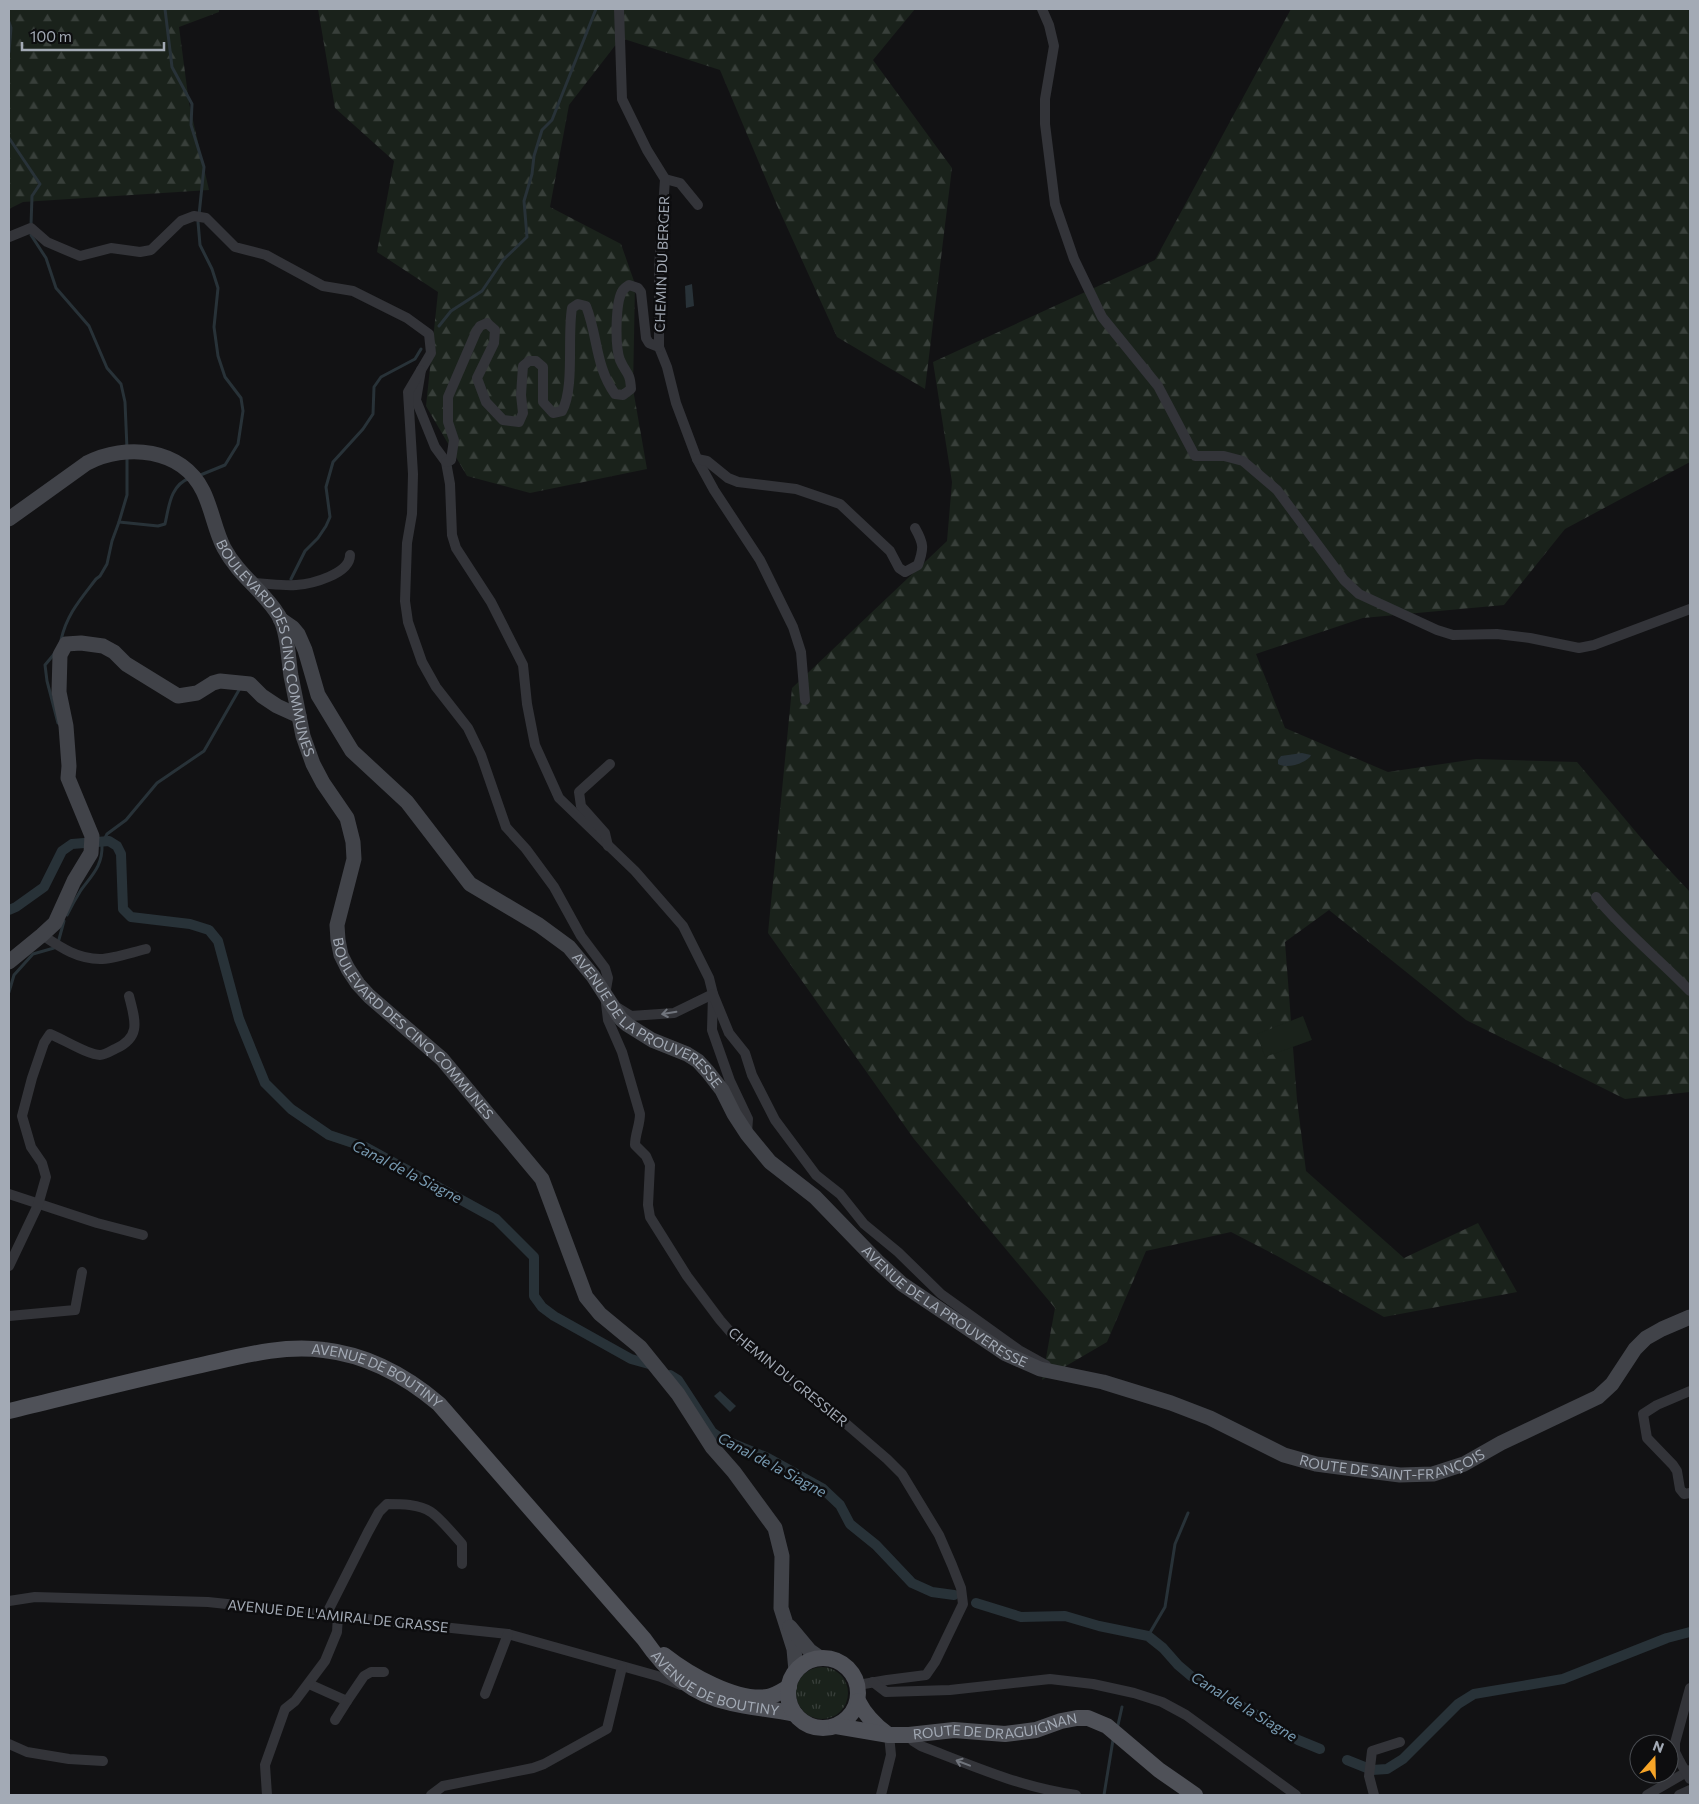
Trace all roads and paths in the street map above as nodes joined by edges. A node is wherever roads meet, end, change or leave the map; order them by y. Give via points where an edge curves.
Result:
1 (618, 9) edge
2 (1042, 9) edge
3 (665, 180) junction
4 (698, 205) dead end
5 (9, 237) edge
6 (659, 347) junction
7 (421, 370) junction
8 (697, 459) junction
9 (446, 462) junction
10 (9, 519) edge
11 (916, 528) dead end
12 (350, 555) dead end
13 (249, 583) junction
14 (1690, 610) edge
15 (280, 618) junction
16 (805, 700) dead end
17 (299, 716) junction
18 (610, 764) dead end
19 (609, 847) junction
20 (1596, 897) dead end
21 (42, 935) junction
22 (146, 949) dead end
23 (9, 962) edge
24 (1690, 991) edge
25 (713, 994) junction
26 (129, 996) dead end
27 (609, 1000) junction
28 (747, 1134) junction
29 (9, 1194) edge
30 (38, 1204) junction
31 (143, 1235) dead end
32 (12, 1252) edge
33 (9, 1266) edge
34 (82, 1272) dead end
35 (9, 1316) edge
36 (1690, 1317) edge
37 (1064, 1375) junction
38 (1690, 1391) edge
39 (9, 1411) edge
40 (1690, 1493) edge
41 (462, 1564) dead end
42 (9, 1601) edge
43 (326, 1615) junction
44 (338, 1616) junction
45 (784, 1619) junction
46 (508, 1634) junction
47 (644, 1639) junction
48 (820, 1658) junction
49 (622, 1667) junction
50 (796, 1671) junction
51 (384, 1672) dead end
52 (668, 1677) junction
53 (308, 1684) junction
54 (789, 1687) junction
55 (1690, 1688) edge
56 (863, 1690) junction
57 (709, 1691) junction
58 (485, 1694) dead end
59 (348, 1701) junction
60 (795, 1714) junction
61 (335, 1720) dead end
62 (836, 1726) junction
63 (889, 1735) junction
64 (909, 1735) junction
65 (1400, 1742) dead end
66 (9, 1744) edge
67 (103, 1761) dead end
68 (1690, 1770) edge
69 (1690, 1780) edge
70 (1690, 1790) edge
71 (267, 1795) edge
72 (431, 1795) edge
73 (881, 1795) edge
74 (1076, 1795) edge
75 (1195, 1795) edge
76 (1296, 1795) edge
77 (1374, 1795) edge
78 (1647, 1795) edge
79 (1679, 1795) edge

1 - 3 street, CHEMIN DU BERGER via 622,99
2 - 14 street via 1054,46 1045,99 1045,124 1055,204 1074,259 1102,316 1158,386 1195,456 1224,456 1243,461 1277,490 1344,580 1359,594 1437,630 1454,635 1497,634 1530,638 1579,648
3 - 4 street via 680,183
3 - 6 street, CHEMIN DU BERGER via 659,268
5 - 7 street via 30,228 47,242 80,256 111,248 140,252 151,250 181,221 194,216 206,218 235,247 266,256 323,286 353,291 407,318 429,334 431,353
6 - 8 street
6 - 9 street, CHEMIN DU BERGER via 646,338 641,292 629,284 621,297 616,341 620,360 630,377 631,389 622,395 615,394 606,382 586,306 578,304 572,308 570,321 566,404 562,411 554,413 543,402 543,367 536,361 529,361 523,366 521,395 524,413 519,422 503,420 486,402 477,378 494,343 495,330 487,323 480,326 448,397 448,422 454,440 451,460
7 - 9 street via 416,400 434,447
7 - 27 street, CHEMIN DU GRESSIER via 408,392 413,474 412,514 406,543 405,601 410,629 422,662 436,687 468,728 506,827 554,887 581,936 605,968
8 - 11 street via 707,461 738,482 796,489 840,504 890,551 899,568 905,572 918,565 924,549
8 - 16 street via 760,560 793,627 801,652
9 - 19 street via 456,548 491,602 522,665 534,745 545,771 559,798
10 - 13 main road, BOULEVARD DES CINQ COMMUNES via 98,458 121,451 154,454 182,465 198,481 223,546
12 - 13 street via 344,569 322,580 296,585
13 - 15 main road, BOULEVARD DES CINQ COMMUNES
15 - 17 main road, BOULEVARD DES CINQ COMMUNES
15 - 27 main road, AVENUE DE LA PROUVERESSE via 298,634 318,696 352,751 407,802 470,884 539,924 570,947
17 - 21 main road via 277,706 250,684 220,681 196,693 178,696 103,646 66,644 60,655 59,692 66,726 68,778 92,836 91,853 55,923
17 - 45 main road, BOULEVARD DES CINQ COMMUNES via 310,757 346,818 353,842 354,859 336,925 341,955 348,969 369,996 442,1059 542,1179 586,1297 600,1314 640,1347 775,1528 782,1556 781,1608
18 - 19 street via 579,792 581,806 605,833
19 - 25 street via 635,871 683,926 709,978
20 - 24 street via 1613,918
21 - 22 street via 68,952 101,959
21 - 23 main road
25 -> 27 street via 674,1013 631,1016
25 - 28 street via 712,1030 748,1119
25 - 37 street via 729,1033 745,1053 752,1075 775,1120 816,1175 840,1194 864,1224 940,1294 1019,1350
26 - 30 street via 135,1020 134,1033 126,1044 101,1055 86,1052 50,1034 44,1043 22,1116 31,1147 42,1162 46,1177
27 - 28 main road, AVENUE DE LA PROUVERESSE via 628,1026 698,1061 722,1090
27 - 56 street, CHEMIN DU GRESSIER via 608,1020 622,1052 640,1114 635,1145 650,1165 650,1217 687,1276 733,1335 822,1403 902,1474 939,1535 952,1565 963,1604 926,1675
28 - 37 main road, AVENUE DE LA PROUVERESSE via 770,1162 815,1198 902,1284 1006,1354 1040,1369
29 - 30 street
30 - 31 street
30 - 32 street
32 - 33 street
34 - 35 street via 75,1310
36 - 37 main road, ROUTE DE SAINT-FRANÇOIS via 1646,1338 1612,1384 1598,1397 1464,1464 1433,1474 1400,1475 1316,1464 1284,1456 1210,1418 1171,1403 1102,1382
38 - 40 street via 1643,1414 1647,1438 1677,1471 1680,1489 1684,1494
39 - 47 main road, AVENUE DE BOUTINY via 241,1357 295,1348 325,1350 367,1360 414,1384 439,1404
41 - 43 street via 462,1544 432,1512 402,1504 387,1504 368,1532
42 - 43 street, AVENUE DE L'AMIRAL DE GRASSE via 35,1598 197,1601
43 - 44 street, AVENUE DE L'AMIRAL DE GRASSE
44 - 46 street, AVENUE DE L'AMIRAL DE GRASSE
44 - 53 street via 337,1632 325,1661
45 - 48 main road via 810,1651
45 - 50 main road, BOULEVARD DES CINQ COMMUNES via 794,1649
46 - 49 street, AVENUE DE L'AMIRAL DE GRASSE
46 - 58 street
47 - 52 main road, AVENUE DE BOUTINY
47 - 57 main road, AVENUE DE BOUTINY
48 - 50 main road via 811,1660
48 - 56 main road via 830,1658 844,1665
49 - 52 street, AVENUE DE L'AMIRAL DE GRASSE
49 - 72 street via 607,1729 538,1766 443,1786
50 - 54 main road
51 - 59 street via 371,1672 364,1676
52 - 57 main road, AVENUE DE BOUTINY
53 - 59 street
53 - 71 street via 285,1709 275,1734 265,1765
54 - 57 main road, AVENUE DE BOUTINY via 769,1697 757,1698
54 - 60 main road via 788,1696
55 - 69 street, bridge via 1675,1743 1675,1752
56 - 62 main road via 853,1712
56 - 63 main road via 862,1710
56 - 76 street via 950,1690 1050,1679 1134,1692 1186,1715
57 - 60 main road, AVENUE DE BOUTINY via 730,1703
59 - 61 street
60 - 62 main road via 816,1727
62 - 63 main road, ROUTE DE DRAGUIGNAN
63 - 64 main road, ROUTE DE DRAGUIGNAN
63 - 73 street via 891,1754
74 -> 64 street via 1009,1780 921,1746
64 - 75 main road, ROUTE DE DRAGUIGNAN via 954,1730 1020,1733 1069,1719 1088,1718 1107,1726 1159,1770
65 - 77 street via 1372,1751 1369,1776
66 - 67 street via 27,1752
68 - 78 street
70 - 79 street

